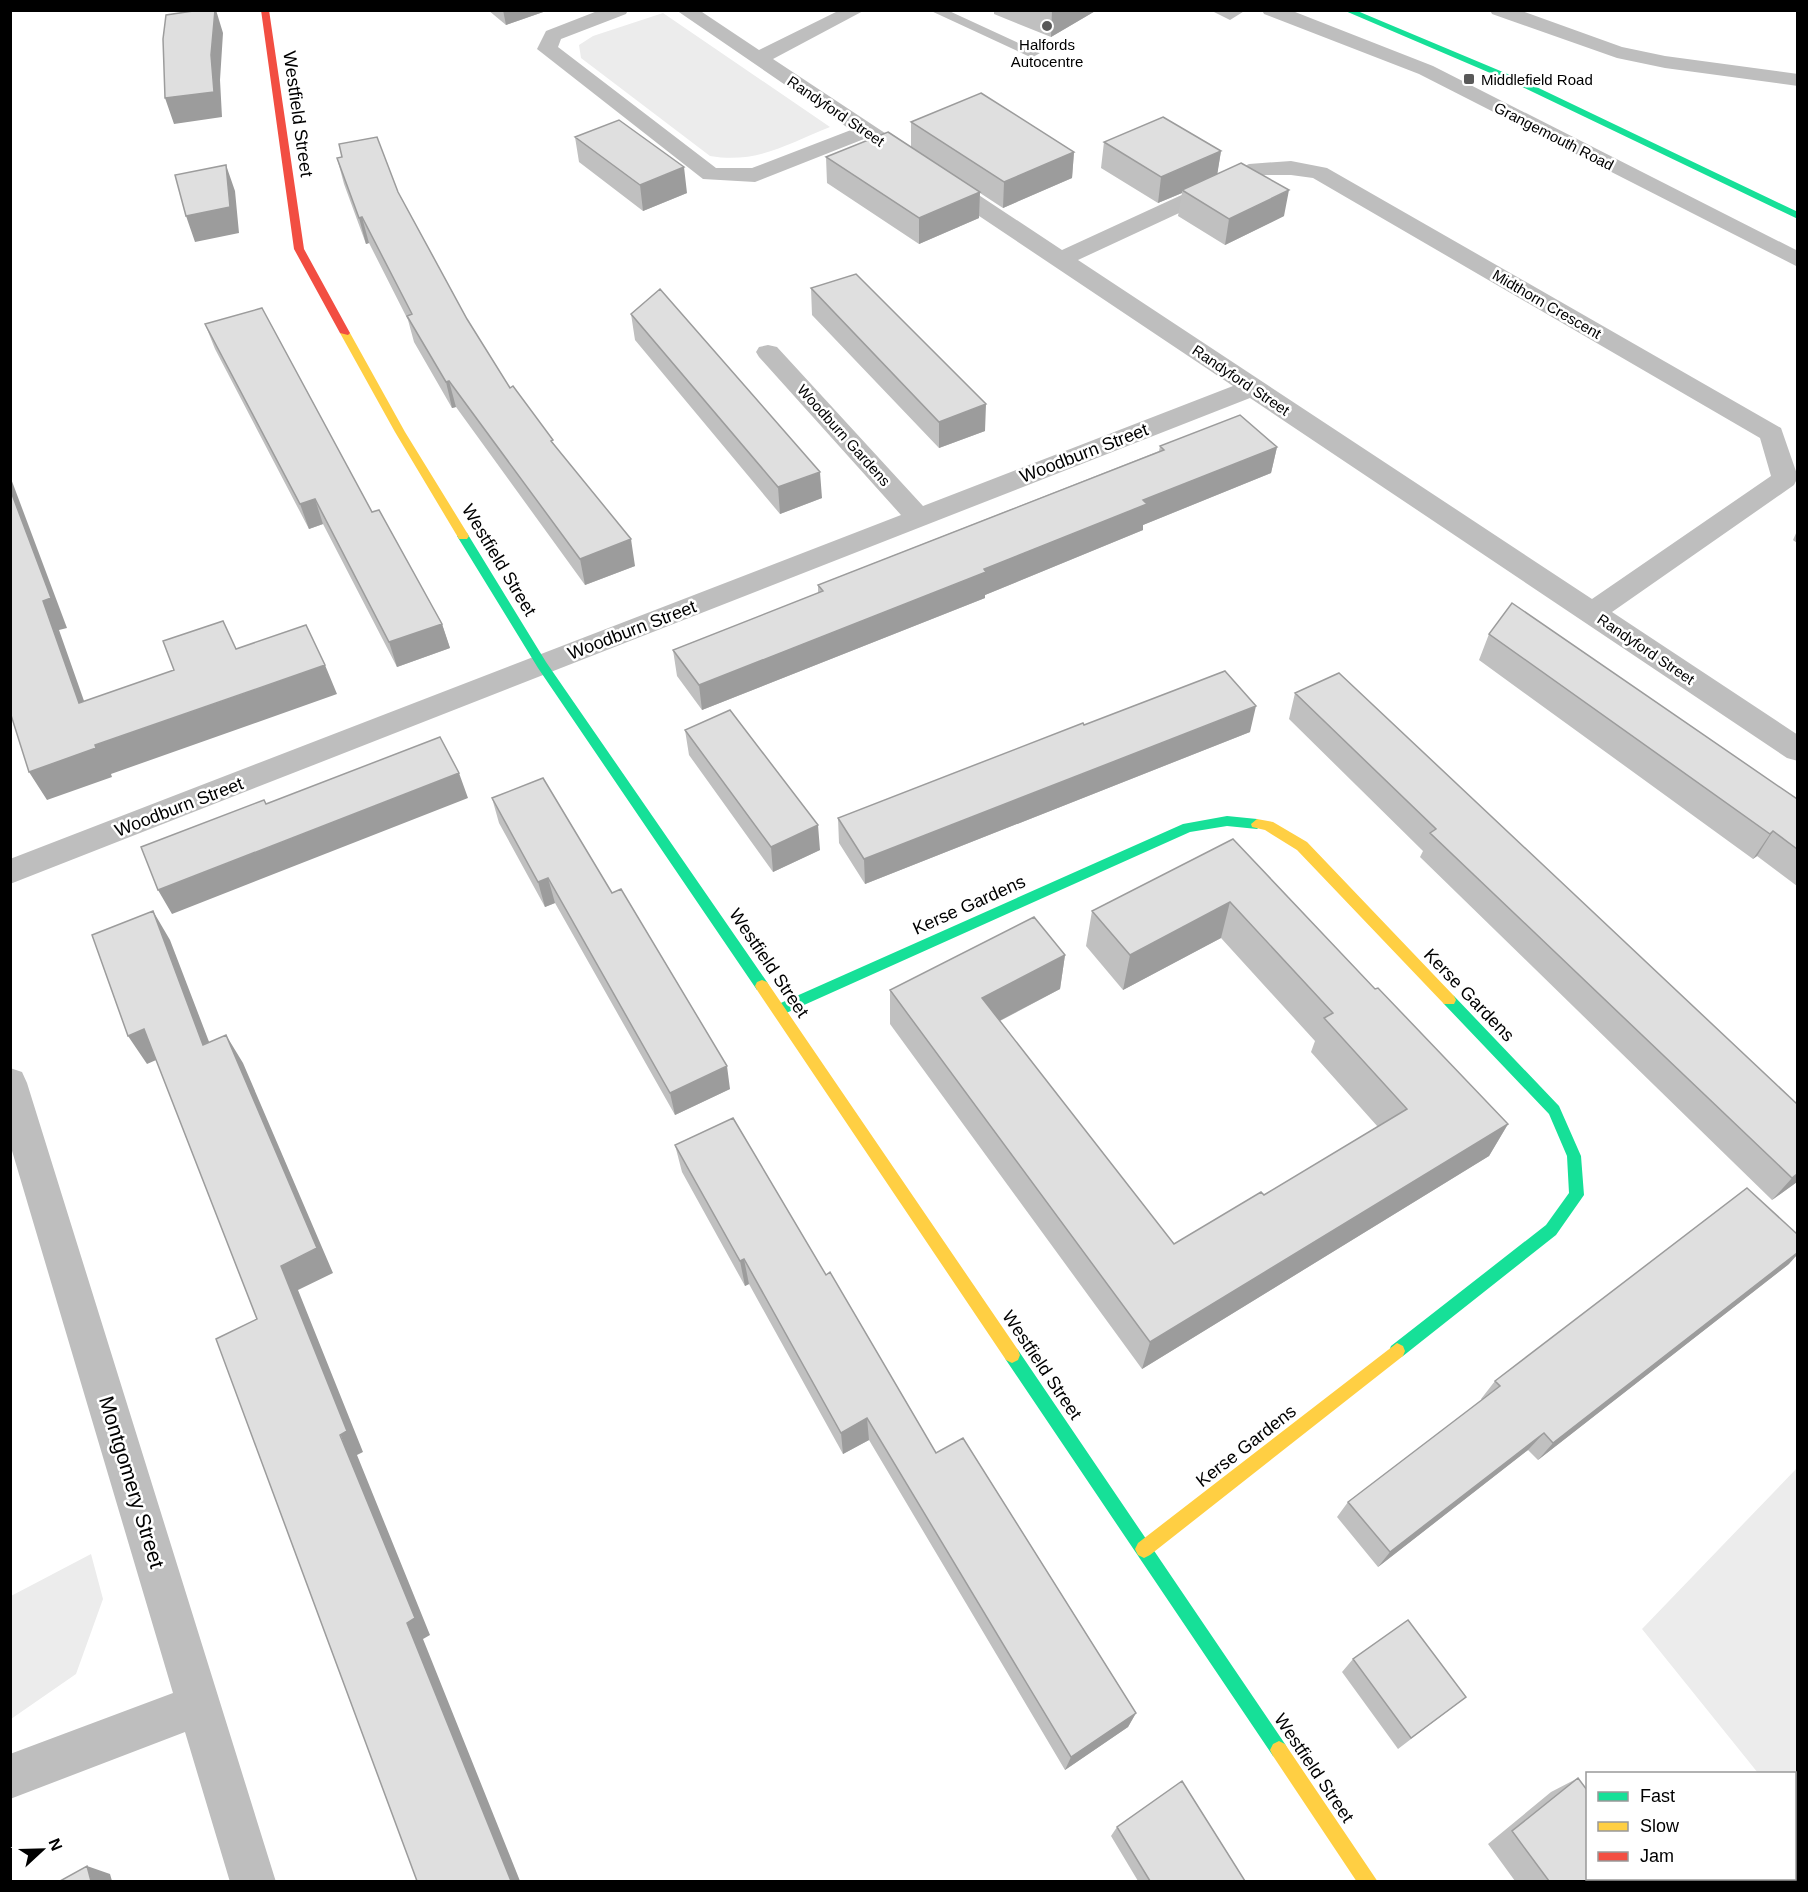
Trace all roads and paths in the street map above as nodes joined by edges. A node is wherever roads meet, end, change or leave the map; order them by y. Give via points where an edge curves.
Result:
1 (265, 10) edge
2 (619, 10) edge
3 (685, 10) edge
4 (856, 10) edge
5 (935, 10) edge
6 (1216, 10) edge
7 (1240, 10) edge
8 (1271, 10) edge
9 (1347, 10) edge
10 (1499, 10) edge
11 (958, 14) edge
12 (1034, 53) dead end
13 (758, 59) junction
14 (1797, 80) edge
15 (866, 131) junction
16 (1797, 216) edge
17 (1060, 260) junction
18 (1797, 260) edge
19 (768, 352) dead end
20 (1252, 388) junction
21 (919, 518) junction
22 (1590, 613) junction
23 (542, 665) junction
24 (1797, 750) edge
25 (10, 872) edge
26 (779, 1010) junction
27 (10, 1083) edge
28 (1144, 1549) junction
29 (199, 1705) junction
30 (10, 1777) edge
31 (253, 1881) edge
32 (1369, 1881) edge

1 - 23 street, Westfield Street via 298,249 400,432
2 - 15 street via 553,35 547,49 711,174 755,176
3 - 13 street, Randyford Street
4 - 13 street
5 - 11 lane
6 - 7 lane via 1230,16
8 - 18 street, Grangemouth Road via 1426,70
9 - 16 street, Grangemouth Road via 1419,37 1566,104
10 - 14 street via 1617,52
11 - 12 lane
13 - 15 street, Randyford Street
15 - 17 street, Randyford Street
17 - 20 street, Randyford Street
17 - 22 street, Midthorn Crescent via 1257,169 1291,168 1319,173 1772,434 1785,479
19 - 21 street, Woodburn Gardens
20 - 21 street, Woodburn Street
20 - 22 street, Randyford Street
21 - 23 street, Woodburn Street
22 - 24 street, Randyford Street
23 - 25 street, Woodburn Street
23 - 26 street, Westfield Street
26 - 28 street, Westfield Street
26 - 28 street, Kerse Gardens via 1188,827 1227,821 1268,825 1302,846 1554,1110 1574,1156 1577,1195 1551,1230
27 - 29 street, Montgomery Street
28 - 32 street, Westfield Street
29 - 30 street
29 - 31 street, Montgomery Street

